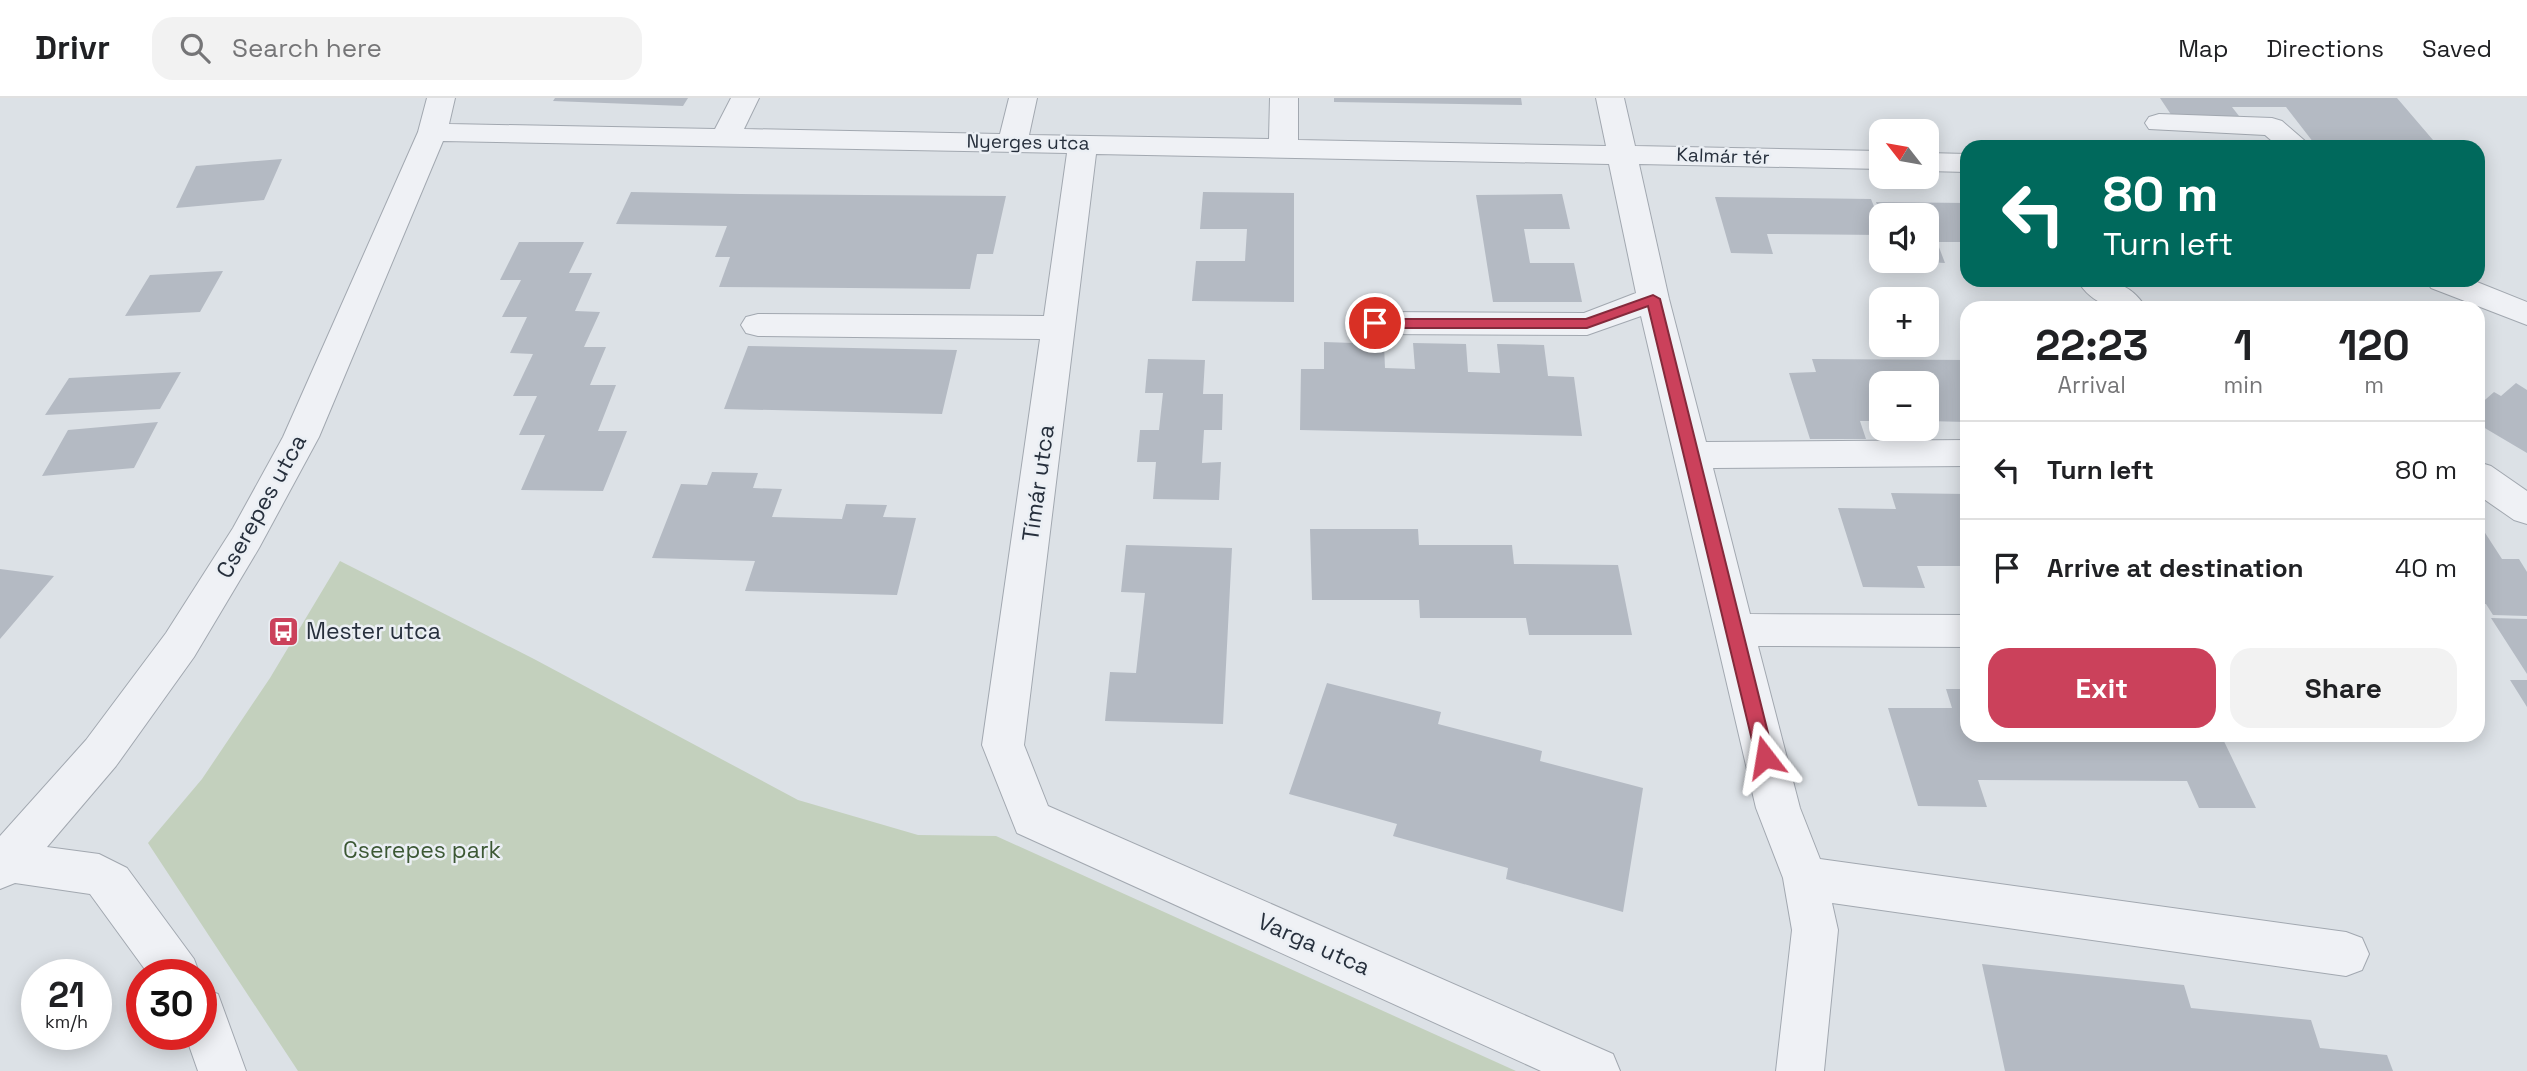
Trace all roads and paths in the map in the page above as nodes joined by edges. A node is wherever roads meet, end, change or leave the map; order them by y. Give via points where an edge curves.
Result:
1 (745, 98) edge
2 (1023, 98) edge
3 (1284, 98) edge
4 (1609, 98) edge
5 (2141, 98) edge
6 (437, 115) edge
7 (2165, 135) edge
8 (726, 136) junction
9 (2288, 140) edge
10 (1013, 142) junction
11 (1083, 143) junction
12 (1283, 147) junction
13 (1623, 154) junction
14 (1869, 160) edge
15 (1939, 162) edge
16 (1960, 163) edge
17 (2102, 287) edge
18 (2460, 287) edge
19 (1653, 299) junction
20 (2121, 301) edge
21 (2527, 314) edge
22 (1375, 323) dead end
23 (758, 325) dead end
24 (1059, 328) junction
25 (1960, 453) edge
26 (1691, 455) junction
27 (2485, 481) edge
28 (2527, 510) edge
29 (1734, 631) junction
30 (1960, 631) edge
31 (1032, 819) joint
32 (2, 863) edge
33 (1805, 878) junction
34 (2346, 954) dead end
35 (166, 959) edge
36 (215, 1050) edge
37 (222, 1071) edge
38 (1596, 1071) edge
39 (1800, 1071) edge

1 - 8 street
2 - 10 street
3 - 12 street
4 - 13 street
5 - 7 street
6 - 8 street, Nyerges utca
6 - 32 street, Cserepes utca via 301,437 246,538 180,645 101,753
7 - 9 street via 2272,127
8 - 10 street, Nyerges utca
10 - 11 street, Nyerges utca
11 - 12 street, Nyerges utca
11 - 24 street, Tímár utca
12 - 13 street, Nyerges utca
13 - 14 street, Kalmár tér
13 - 19 street
15 - 16 street
17 - 20 street
18 - 21 street
19 - 22 street via 1587,324
19 - 26 street
23 - 24 street
24 - 31 street, Tímár utca via 1003,745
25 - 26 street
26 - 29 street
27 - 28 street
29 - 30 street
29 - 33 street via 1778,808
31 - 38 street, Varga utca
32 - 35 street via 99,875 111,883
33 - 34 street
33 - 39 street via 1815,930
36 - 37 street

